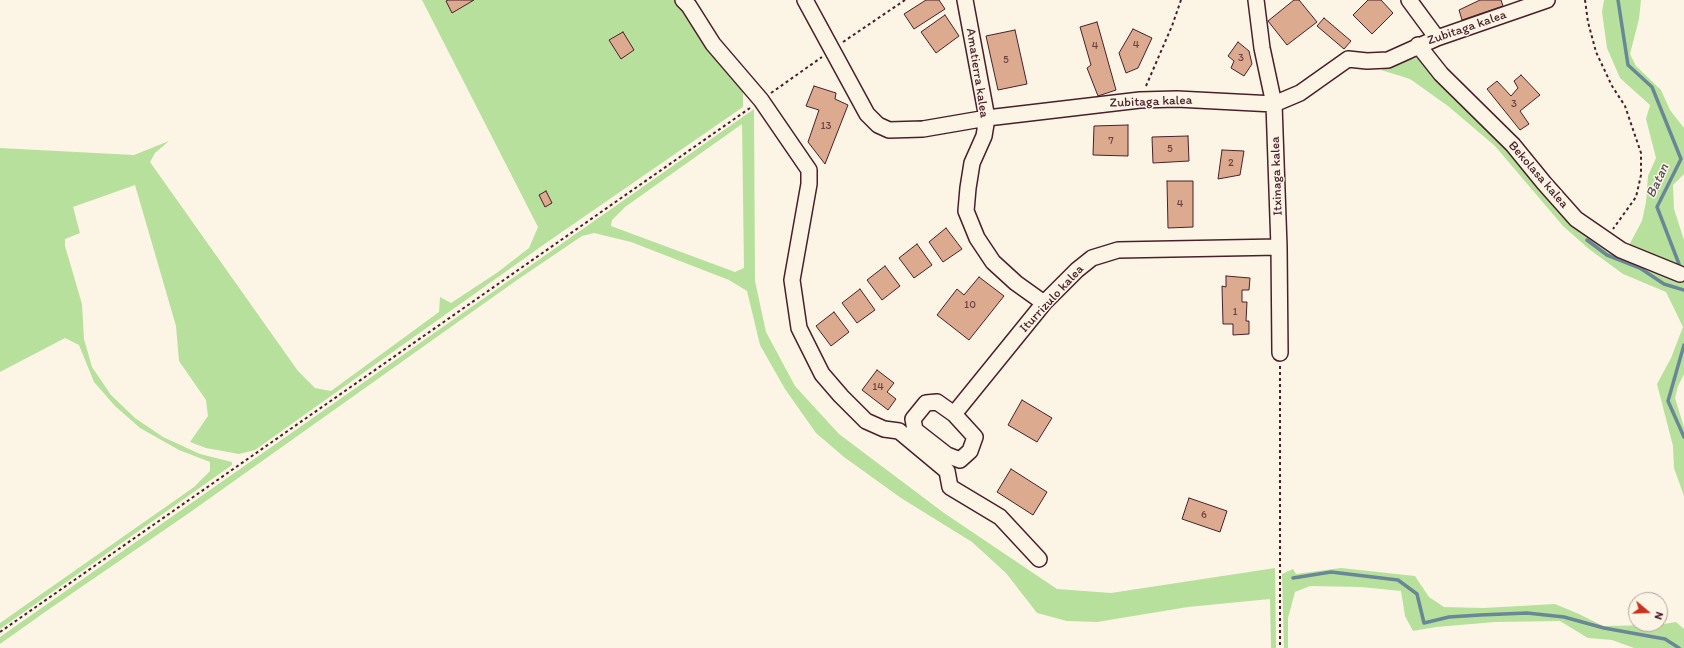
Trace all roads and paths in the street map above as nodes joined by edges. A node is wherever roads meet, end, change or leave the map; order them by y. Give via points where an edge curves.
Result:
1 (683, 0) edge
2 (806, 0) edge
3 (905, 0) edge
4 (965, 0) edge
5 (1181, 0) edge
6 (1256, 0) edge
7 (1410, 0) edge
8 (1548, 0) edge
9 (1585, 0) edge
10 (1437, 38) junction
11 (1418, 45) junction
12 (833, 50) junction
13 (761, 100) junction
14 (1140, 100) junction
15 (1274, 104) junction
16 (987, 118) junction
17 (1605, 240) junction
18 (1279, 247) junction
19 (1680, 274) dead end
20 (1044, 303) junction
21 (1280, 353) joint
22 (954, 414) dead end
23 (1039, 559) dead end
24 (0, 632) edge
25 (1280, 648) edge

1 - 13 street via 713,44
2 - 12 street, Zubitaga kalea
3 - 12 path
4 - 16 street, Amatierra kalea
5 - 14 path
6 - 15 street, Itxinaga kalea via 1262,48
7 - 10 street
8 - 10 street, Zubitaga kalea
9 - 17 path via 1596,52 1625,106 1640,153 1641,176 1636,197
10 - 11 street, Zubitaga kalea
11 - 15 street, Zubitaga kalea via 1388,60 1348,59 1300,93
11 - 17 street, Bekolasa kalea via 1441,74 1513,145 1576,219
12 - 13 path
12 - 16 street, Zubitaga kalea via 867,114 890,130 923,129
13 - 23 street via 809,170 809,184 792,280 799,328 822,374 866,421 884,430 899,431 947,471 950,487 1000,518
13 - 24 path
14 - 15 street, Zubitaga kalea via 1177,99
14 - 16 street, Zubitaga kalea
15 - 18 street, Itxinaga kalea
16 - 20 street, Amatierra kalea via 984,136 972,163 966,211 977,238 993,262
17 - 19 street, Bekolasa kalea via 1621,250
18 - 20 street, Iturrizulo kalea via 1118,250 1092,258
18 - 21 street, Itxinaga kalea
20 - 22 street, Iturrizulo kalea
21 - 25 path

